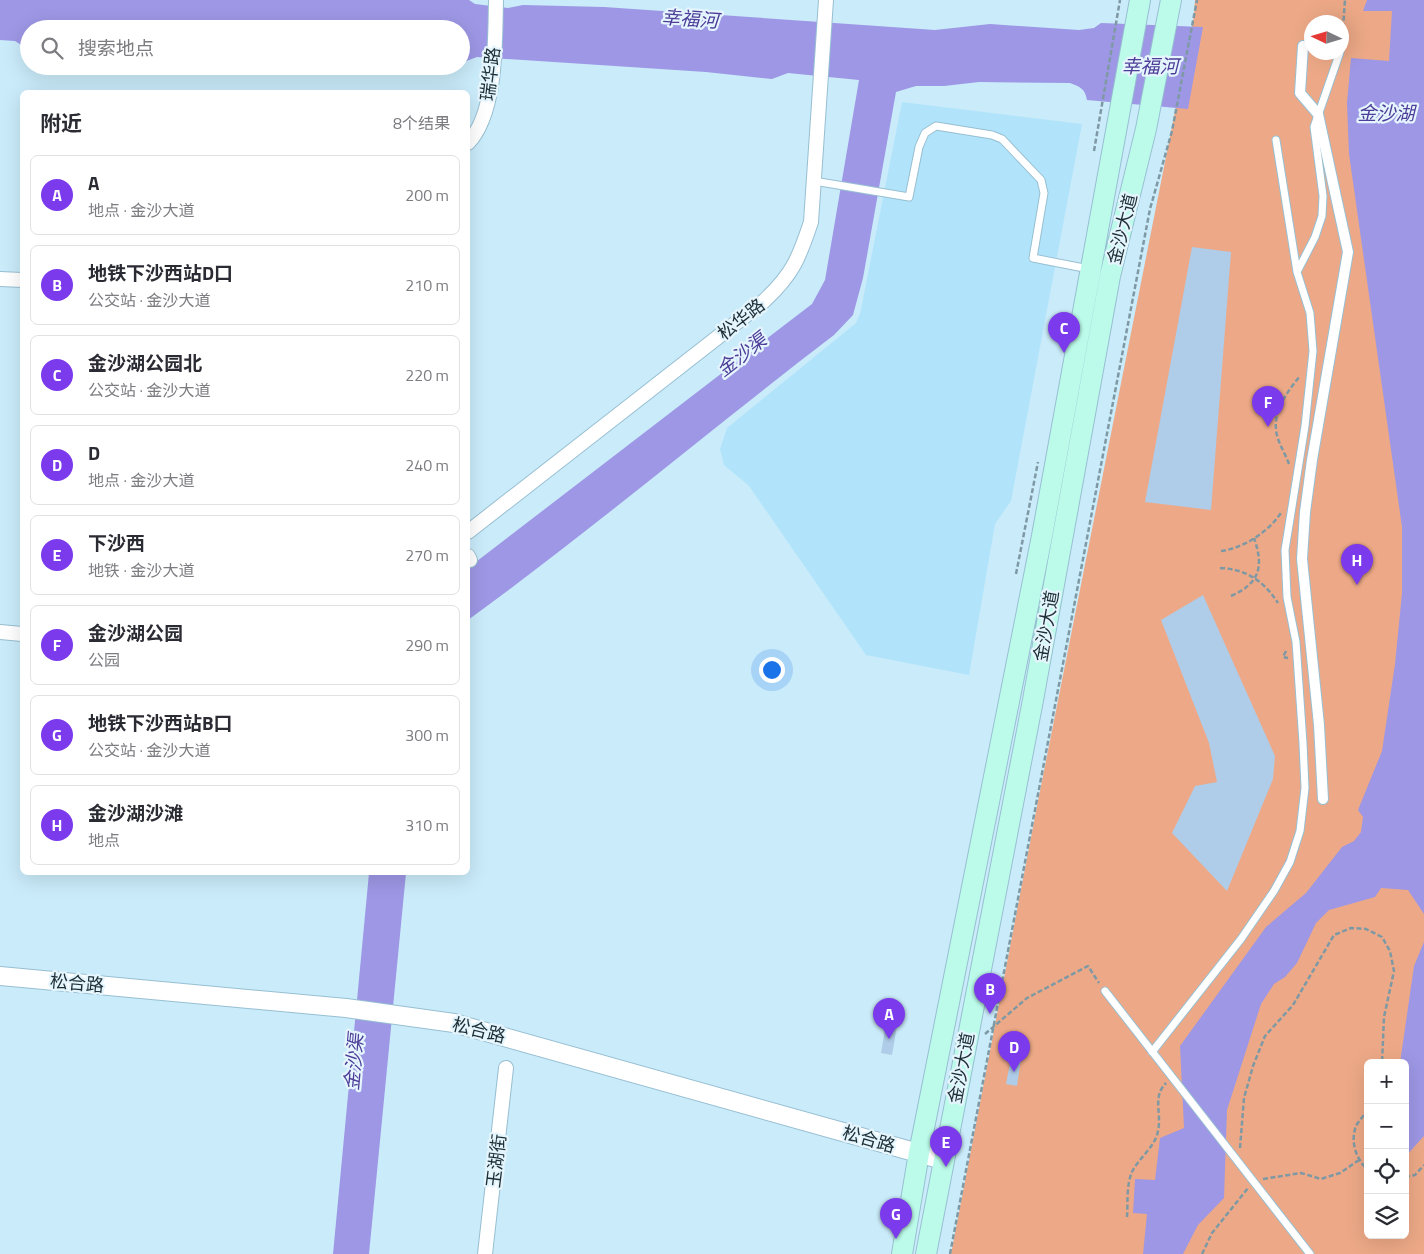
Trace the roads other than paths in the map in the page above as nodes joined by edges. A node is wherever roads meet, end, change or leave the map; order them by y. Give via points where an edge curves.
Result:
1 (496, 0) edge
2 (826, 5) edge
3 (1139, 8) edge
4 (1170, 9) edge
5 (1303, 46) dead end
6 (1338, 60) edge
7 (1318, 114) junction
8 (470, 139) edge
9 (1276, 140) dead end
10 (814, 181) junction
11 (1092, 269) junction
12 (1297, 272) junction
13 (0, 279) edge
14 (20, 280) edge
15 (470, 530) edge
16 (0, 632) edge
17 (20, 634) edge
18 (1323, 799) dead end
19 (0, 976) edge
20 (1104, 991) road end
21 (1152, 1052) junction
22 (506, 1068) dead end
23 (919, 1154) junction
24 (943, 1160) junction
25 (485, 1254) edge
26 (902, 1254) edge
27 (926, 1254) edge
28 (1310, 1254) edge

1 - 8 street, 瑞华路 via 494,68 485,111
2 - 10 street, 松华路
3 - 11 main road, 金沙大道 via 1108,124
4 - 24 main road, 金沙大道 via 1146,128 1110,276
5 - 7 street via 1300,93
6 - 7 lane
7 - 12 lane via 1315,140 1323,196 1322,216
7 - 18 street via 1348,252 1312,460 1302,559
9 - 12 lane
10 - 11 lane via 909,196 925,133 936,126 992,135 1002,139 1041,180 1044,193 1033,258
10 - 15 street, 松华路 via 812,222 800,257 785,282
11 - 23 main road, 金沙大道
12 - 21 lane via 1310,313 1313,351 1305,426 1285,550 1287,597 1296,642 1305,788 1300,831 1290,862 1274,891
13 - 14 street
16 - 17 street
19 - 23 street, 松合路 via 346,1008 454,1023
20 - 21 lane
21 - 28 lane
22 - 25 street, 玉湖街
23 - 24 street, 松合路
23 - 26 main road, 金沙大道
24 - 27 main road, 金沙大道

